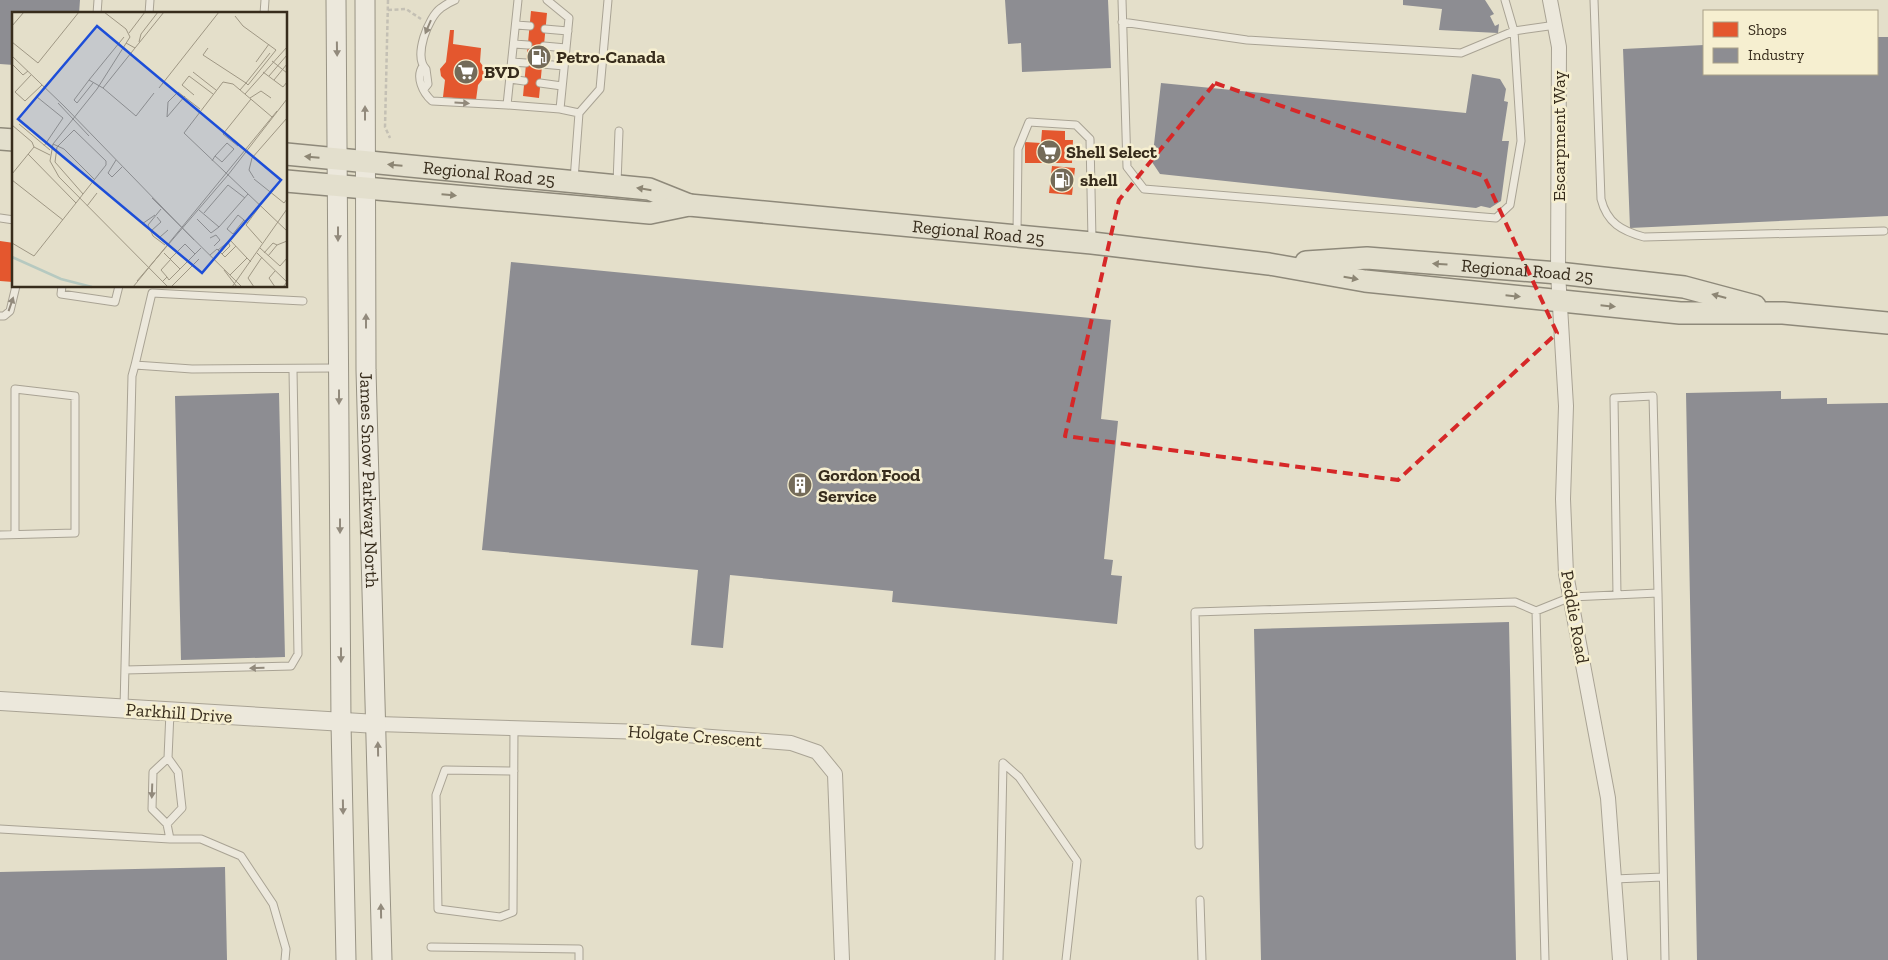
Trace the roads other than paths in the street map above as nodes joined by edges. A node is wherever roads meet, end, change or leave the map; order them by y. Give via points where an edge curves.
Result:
1 (336, 0) edge
2 (365, 0) edge
3 (455, 0) edge
4 (518, 0) edge
5 (547, 0) edge
6 (608, 0) edge
7 (1122, 0) edge
8 (1505, 0) edge
9 (1550, 0) edge
10 (1594, 0) edge
11 (1122, 22) junction
12 (516, 25) junction
13 (1556, 25) junction
14 (530, 26) dead end
15 (546, 28) dead end
16 (568, 31) junction
17 (1514, 31) junction
18 (514, 44) junction
19 (528, 45) dead end
20 (544, 46) dead end
21 (566, 48) junction
22 (512, 62) junction
23 (526, 63) dead end
24 (542, 64) dead end
25 (564, 66) junction
26 (510, 79) junction
27 (524, 81) dead end
28 (540, 83) dead end
29 (562, 86) junction
30 (507, 105) junction
31 (560, 108) junction
32 (579, 113) junction
33 (619, 132) dead end
34 (288, 154) edge
35 (338, 159) junction
36 (366, 162) junction
37 (574, 180) junction
38 (288, 181) edge
39 (338, 185) junction
40 (617, 186) junction
41 (365, 188) junction
42 (689, 205) junction
43 (1884, 231) dead end
44 (1017, 236) junction
45 (1092, 243) junction
46 (1269, 264) junction
47 (1558, 273) junction
48 (16, 288) edge
49 (62, 288) edge
50 (118, 288) edge
51 (303, 301) dead end
52 (1560, 301) junction
53 (1783, 313) junction
54 (0, 316) edge
55 (1888, 323) edge
56 (135, 366) junction
57 (339, 367) junction
58 (293, 370) junction
59 (0, 534) edge
60 (15, 534) junction
61 (1658, 593) junction
62 (1617, 595) junction
63 (1571, 597) junction
64 (1536, 611) junction
65 (125, 670) junction
66 (0, 701) edge
67 (124, 709) junction
68 (170, 712) junction
69 (349, 724) junction
70 (377, 724) junction
71 (514, 728) junction
72 (168, 758) junction
73 (514, 771) junction
74 (167, 824) junction
75 (0, 829) edge
76 (170, 839) junction
77 (1200, 845) dead end
78 (1663, 877) junction
79 (1614, 879) junction
80 (1200, 900) dead end
81 (431, 947) dead end
82 (286, 960) edge
83 (346, 960) edge
84 (382, 960) edge
85 (579, 960) edge
86 (842, 960) edge
87 (1000, 960) edge
88 (1066, 960) edge
89 (1202, 960) edge
90 (1545, 960) edge
91 (1620, 960) edge
92 (1665, 960) edge

1 -> 35 main road, James Snow Parkway North
36 -> 2 main road, James Snow Parkway North
3 -> 30 lane via 439,8 429,23 421,54 426,69 428,84 424,89 427,96 432,101
4 - 12 lane
5 - 16 lane via 569,18
6 - 32 lane via 600,89
7 - 11 lane
8 - 17 lane
9 - 13 street, Escarpment Way
10 - 43 lane via 1601,199 1604,213 1622,231 1644,238
11 - 17 lane via 1247,40 1461,53
11 - 17 lane via 1127,167 1144,189 1496,218 1510,205 1521,141
12 - 14 lane
12 - 18 lane
13 - 17 lane
13 - 47 street, Escarpment Way via 1559,47
15 - 16 lane
16 - 21 lane
18 - 19 lane
18 - 22 lane
20 - 21 lane
21 - 25 lane
22 - 23 lane
22 - 26 lane
24 - 25 lane
25 - 29 lane
26 - 27 lane
26 - 30 lane
28 - 29 lane
29 - 31 lane
30 - 31 lane
31 - 32 lane
32 - 37 lane
33 - 40 lane
35 -> 34 main road, Regional Road 25
35 - 36 main road, Regional Road 25
35 - 39 main road, James Snow Parkway North
37 -> 36 main road, Regional Road 25
36 - 41 main road, James Snow Parkway North
37 - 40 main road, Regional Road 25
38 - 39 main road, Regional Road 25
39 - 41 main road, Regional Road 25
39 -> 57 main road, James Snow Parkway North
42 -> 40 main road, Regional Road 25 via 649,189
41 -> 42 main road, Regional Road 25 via 650,213
70 -> 41 main road, James Snow Parkway North via 366,370
42 - 44 main road, Regional Road 25
44 - 45 main road, Regional Road 25
44 - 45 lane via 1018,149 1029,122 1076,126 1090,139
45 - 46 main road, Regional Road 25
47 -> 46 main road, Regional Road 25 via 1367,258
46 -> 52 main road, Regional Road 25 via 1365,280
47 - 52 street, Peddie Road
53 -> 47 main road, Regional Road 25 via 1684,287
54 -> 48 lane via 10,311
49 - 50 lane via 61,294 115,302
51 - 56 lane via 152,293
52 -> 53 main road, Regional Road 25 via 1680,313
52 - 63 street, Peddie Road via 1566,406 1563,500 1566,574
53 - 55 main road, Regional Road 25
56 - 58 lane
56 - 65 lane via 132,376
57 - 58 lane
57 -> 69 main road, James Snow Parkway North
58 -> 65 lane via 298,654 291,666
59 - 60 lane
60 - 60 lane via 75,533 75,396 15,389
61 - 62 lane
61 - 62 lane via 1653,396 1614,398
61 - 78 lane
62 - 63 lane
63 - 64 lane
63 - 79 street, Peddie Road via 1608,798
64 - 77 lane via 1514,602 1195,612
64 - 90 lane
65 - 67 lane
66 - 67 street, Parkhill Drive
67 - 68 street, Parkhill Drive
68 - 69 street, Parkhill Drive
68 - 72 lane
69 - 70 street, Holgate Crescent
69 -> 83 main road, James Snow Parkway North
70 - 71 street, Holgate Crescent
84 -> 70 main road, James Snow Parkway North
71 - 73 lane
71 - 86 street, Holgate Crescent via 648,732 791,742 817,752 835,774
72 - 74 lane via 178,772 182,808
72 -> 74 lane via 153,772 152,788 152,809
73 - 73 lane via 513,912 500,917 438,909 436,795 445,770
74 - 76 lane
75 - 76 lane
76 - 82 lane via 201,840 241,856 272,904 286,949
78 - 79 lane
78 - 92 lane
79 - 91 street, Peddie Road
80 - 89 lane
81 - 85 lane via 579,949
87 - 88 lane via 1003,763 1019,776 1077,861

